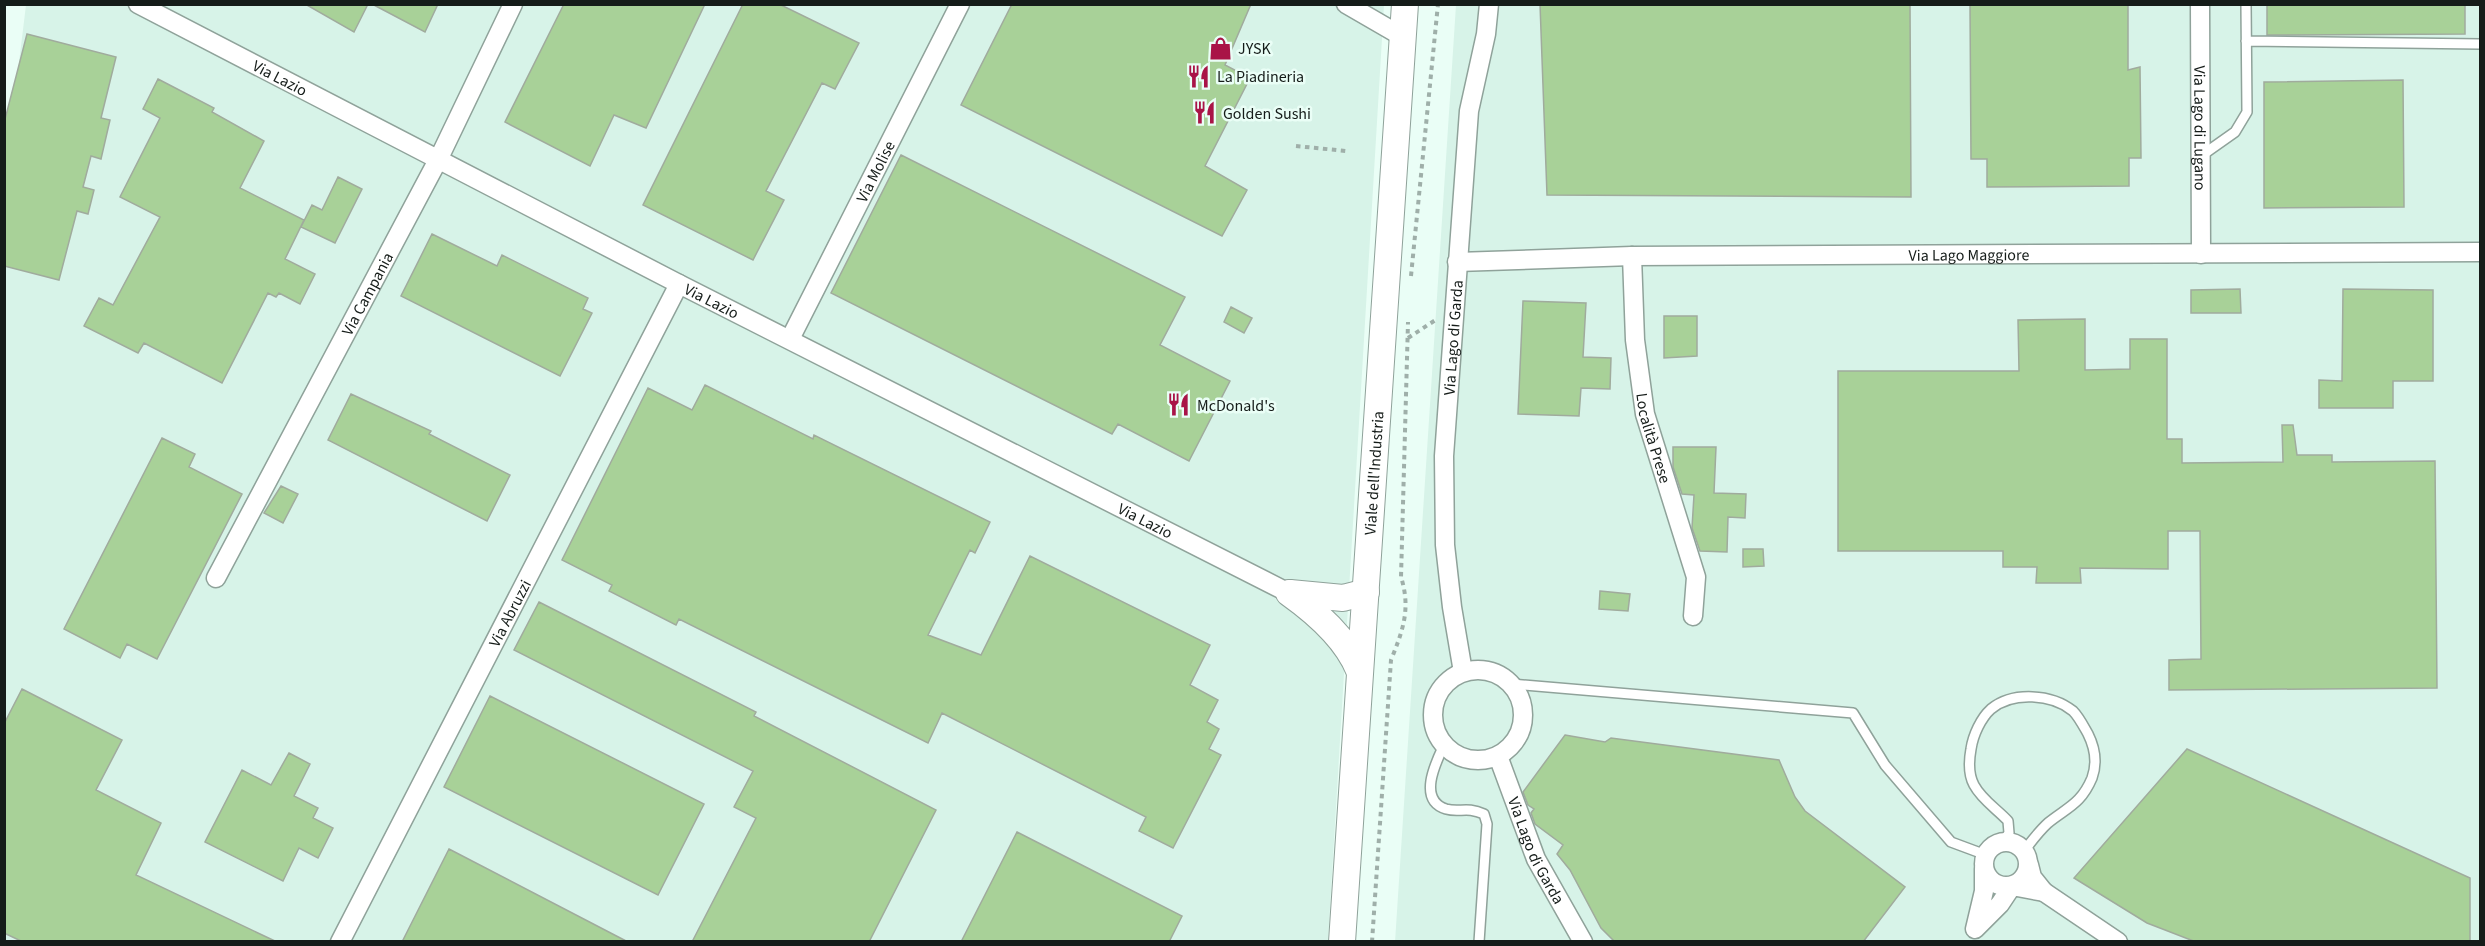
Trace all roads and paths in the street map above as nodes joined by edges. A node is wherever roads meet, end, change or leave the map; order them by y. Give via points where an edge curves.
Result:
1 (138, 4) edge
2 (513, 4) edge
3 (960, 4) edge
4 (1346, 4) edge
5 (1406, 4) edge
6 (1438, 4) edge
7 (1489, 4) edge
8 (2200, 4) edge
9 (2246, 4) edge
10 (1403, 37) junction
11 (2246, 41) junction
12 (2481, 44) edge
13 (1296, 146) dead end
14 (1346, 151) dead end
15 (2201, 156) junction
16 (439, 158) junction
17 (2481, 252) edge
18 (2201, 254) junction
19 (1632, 256) junction
20 (1457, 262) junction
21 (1411, 280) dead end
22 (679, 284) junction
23 (1454, 307) junction
24 (1408, 315) dead end
25 (790, 339) junction
26 (1408, 339) junction
27 (216, 578) dead end
28 (1366, 592) junction
29 (1289, 593) junction
30 (1693, 616) dead end
31 (1359, 670) junction
32 (1463, 672) junction
33 (1511, 684) junction
34 (1444, 745) junction
35 (1498, 756) junction
36 (2003, 842) junction
37 (2026, 858) junction
38 (1985, 862) junction
39 (2012, 886) junction
40 (2044, 892) junction
41 (1970, 935) edge
42 (340, 942) edge
43 (1342, 942) edge
44 (1372, 942) edge
45 (1479, 942) edge
46 (1583, 942) edge
47 (2118, 942) edge

1 - 16 street, Via Lazio
2 - 16 street, Via Campania
3 - 25 street, Via Molise
4 - 10 street
5 - 10 main road, Viale dell'Industria
6 - 21 path
7 - 20 street, Via Lago di Garda via 1469,111
8 - 15 street, Via Lago di Lugano
9 - 11 lane
10 - 28 main road, Viale dell'Industria
11 - 12 lane
11 - 15 lane via 2247,112 2235,132
13 - 14 path
15 - 18 street, Via Lago di Lugano
16 - 22 street, Via Lazio
16 - 27 street, Via Campania
17 - 18 street, Via Lago Maggiore
18 - 19 street, Via Lago Maggiore
19 - 20 street, Via Lago Maggiore
19 - 30 street, Località Prese via 1635,340 1646,414 1696,577
20 - 23 street, Via Lago di Garda
22 - 25 street, Via Lazio
22 - 42 street, Via Abruzzi
23 - 26 path
23 - 32 street, Via Lago di Garda via 1444,456 1445,545
24 - 26 path
25 - 29 street, Via Lazio
26 - 44 path via 1401,577 1406,614 1391,660
28 - 29 main road via 1343,598
28 - 31 main road, Viale dell'Industria
29 - 31 main road via 1328,625 1354,657
31 - 43 main road, Viale dell'Industria
32 - 33 street via 1489,671
32 - 34 street via 1440,690 1434,704 1432,718
33 - 35 street via 1523,711 1522,725 1513,743
33 - 38 lane via 1853,713 1885,765 1951,842
34 - 35 street via 1469,760
34 - 45 lane via 1431,774 1431,793 1447,809 1471,809 1484,814 1487,824
35 - 46 street, Via Lago di Garda via 1536,859
36 - 37 street via 2018,845
36 - 37 lane via 2009,833 2008,821 1973,783 1969,757 1972,739 1991,709 2005,701 2037,697 2055,701 2074,712 2092,743 2095,762 2084,794 2048,824
36 - 38 street via 1990,849
37 - 39 street via 2023,879
37 - 40 street via 2032,877
38 - 39 street via 1991,881
38 - 41 street via 1984,891
39 - 40 street
39 - 41 street
40 - 47 street

